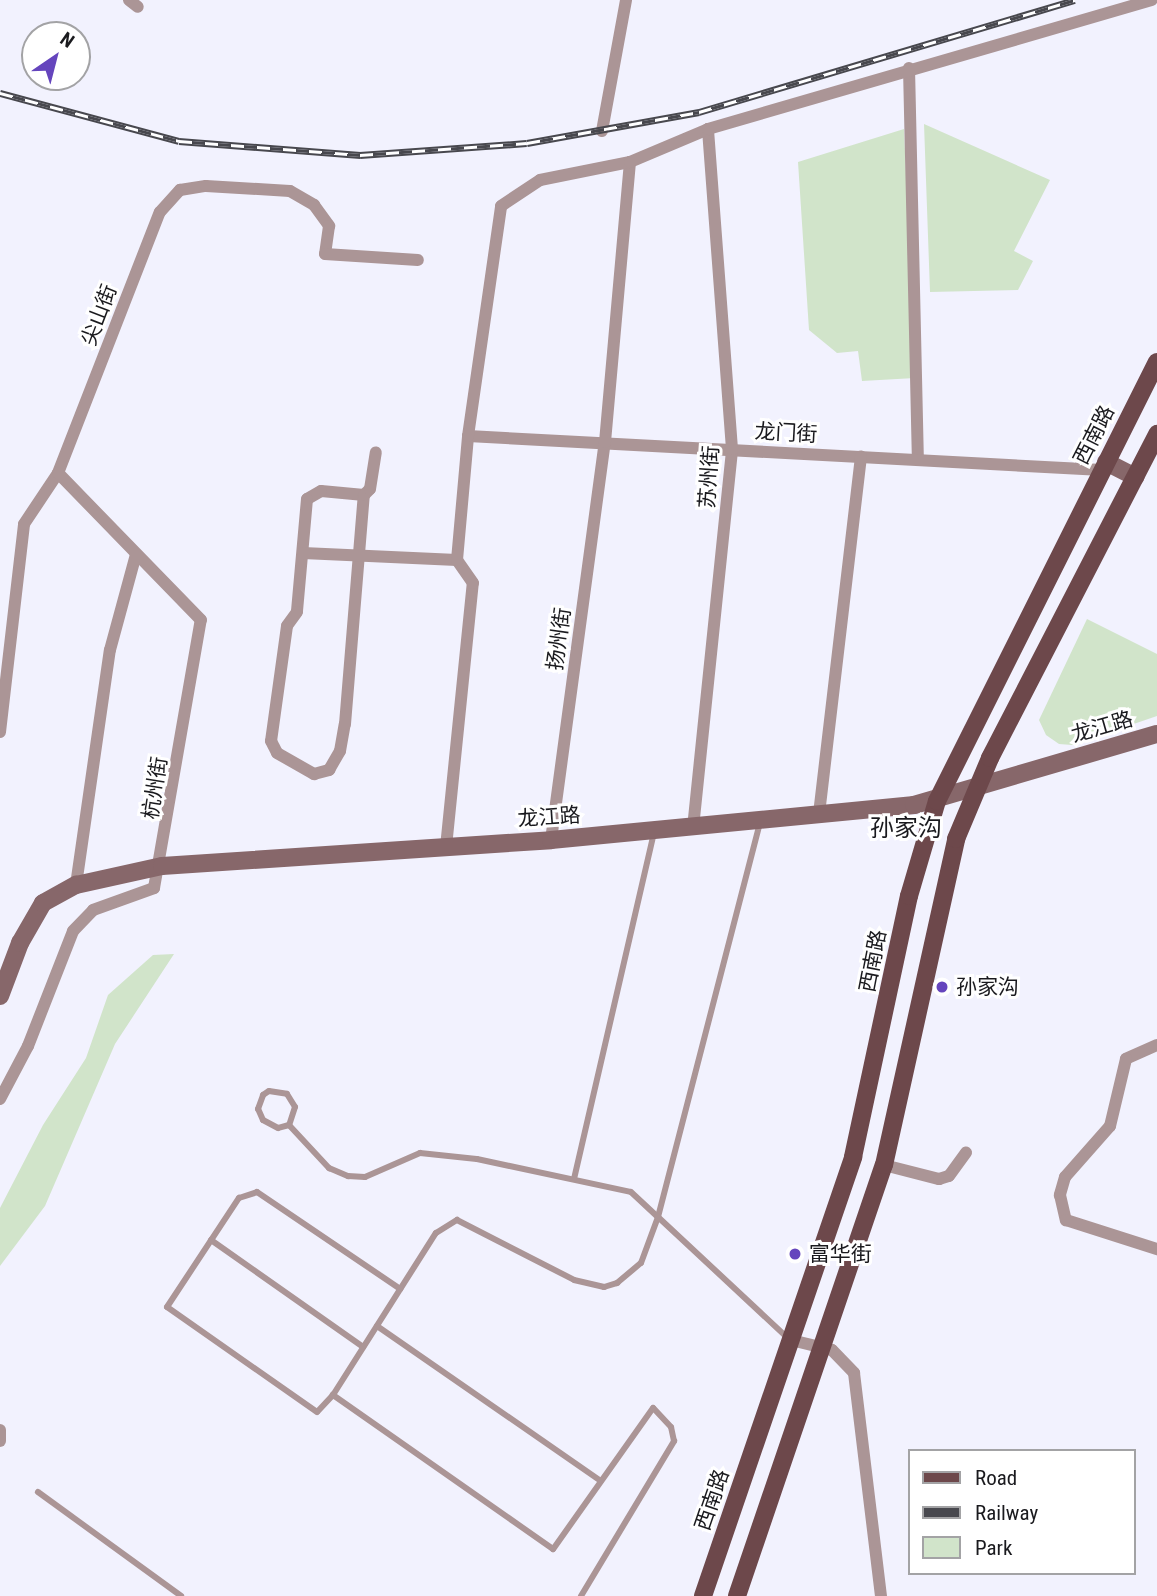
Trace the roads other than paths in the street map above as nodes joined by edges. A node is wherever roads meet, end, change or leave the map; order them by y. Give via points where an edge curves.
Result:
1 (626, 0) edge
2 (1152, 0) edge
3 (909, 68) junction
4 (708, 130) junction
5 (602, 131) dead end
6 (630, 162) junction
7 (418, 260) dead end
8 (1157, 362) edge
9 (1157, 434) edge
10 (468, 436) junction
11 (605, 442) junction
12 (732, 449) junction
13 (376, 452) dead end
14 (861, 456) junction
15 (918, 460) junction
16 (1104, 466) junction
17 (58, 473) junction
18 (1135, 478) junction
19 (364, 495) junction
20 (303, 553) junction
21 (136, 554) junction
22 (362, 555) junction
23 (457, 560) junction
24 (0, 732) edge
25 (1157, 734) edge
26 (976, 790) junction
27 (937, 801) junction
28 (819, 814) junction
29 (761, 820) junction
30 (693, 828) junction
31 (654, 831) junction
32 (551, 840) junction
33 (446, 847) junction
34 (162, 866) junction
35 (76, 885) junction
36 (0, 996) edge
37 (1157, 1045) edge
38 (0, 1099) edge
39 (289, 1125) junction
40 (966, 1153) dead end
41 (884, 1165) junction
42 (573, 1179) junction
43 (658, 1217) junction
44 (211, 1240) junction
45 (1157, 1249) edge
46 (400, 1289) junction
47 (377, 1325) junction
48 (790, 1340) junction
49 (363, 1347) junction
50 (822, 1348) junction
51 (333, 1395) junction
52 (0, 1430) edge
53 (0, 1441) edge
54 (601, 1481) junction
55 (38, 1492) dead end
56 (727, 1527) junction
57 (757, 1538) junction
58 (181, 1596) edge
59 (581, 1596) edge
60 (703, 1596) edge
61 (737, 1596) edge
62 (881, 1596) edge

1 - 5 street
2 - 3 street
3 - 4 street
3 - 15 street
4 - 6 street
4 - 12 street, 苏州街
6 - 10 street via 540,180 501,206
6 - 11 street, 扬州街
7 - 17 street, 尖山街 via 325,254 329,226 314,205 290,191 206,186 180,190 160,212
8 - 16 main road, 西南路
9 - 18 main road
10 - 11 street, 龙门街
10 - 23 street
11 - 12 street, 龙门街
11 - 32 street, 扬州街
12 - 14 street, 龙门街
12 - 30 street, 苏州街
13 - 19 street via 370,489
14 - 15 street, 龙门街
14 - 28 street
15 - 16 street, 龙门街
16 - 18 street
16 - 27 main road, 西南路
17 - 21 street, 杭州街
17 - 24 street, 尖山街 via 24,524
18 - 26 main road
19 - 20 street via 312,494
19 - 22 street
20 - 22 street
20 - 22 street via 297,612 287,626 271,741 277,753 322,774 340,751 345,724
21 - 34 street, 杭州街 via 201,620
21 - 35 street via 110,650
22 - 23 street
23 - 33 street via 473,583
25 - 26 street, 龙江路
26 - 27 street, 龙江路
26 - 41 main road via 953,852
27 - 28 street, 龙江路
27 - 48 main road, 西南路 via 912,883 853,1157
28 - 29 street, 龙江路
29 - 30 street, 龙江路
29 - 43 lane
30 - 31 street, 龙江路
31 - 32 street, 龙江路
31 - 42 lane
32 - 33 street, 龙江路
33 - 34 street, 龙江路
34 - 35 street, 龙江路
34 - 38 street, 杭州街 via 154,888 93,910 73,931 28,1046
35 - 36 street, 龙江路 via 43,903 20,943
37 - 45 street via 1126,1059 1110,1126 1065,1177 1060,1195 1066,1220
39 - 39 lane via 295,1113 293,1100 279,1091 264,1095 258,1108 263,1120 278,1128
39 - 42 lane via 328,1168 348,1176 365,1177 420,1153 477,1159
40 - 41 street via 949,1176 939,1179
41 - 50 main road
42 - 43 lane via 631,1192
43 - 46 lane via 641,1263 617,1283 604,1287 574,1280 457,1220 436,1233
43 - 48 lane
44 - 46 lane via 239,1198 257,1192
44 - 49 lane
44 - 51 lane via 167,1307 317,1412
46 - 47 lane
47 - 49 lane
47 - 54 lane
48 - 50 street
48 - 56 main road, 西南路
49 - 51 lane
50 - 57 main road
50 - 62 street via 848,1363 860,1398
51 - 54 lane via 553,1549
52 - 53 street
54 - 59 lane via 653,1408 671,1427 674,1441
55 - 58 lane
56 - 57 main road
56 - 60 main road, 西南路
57 - 61 main road

